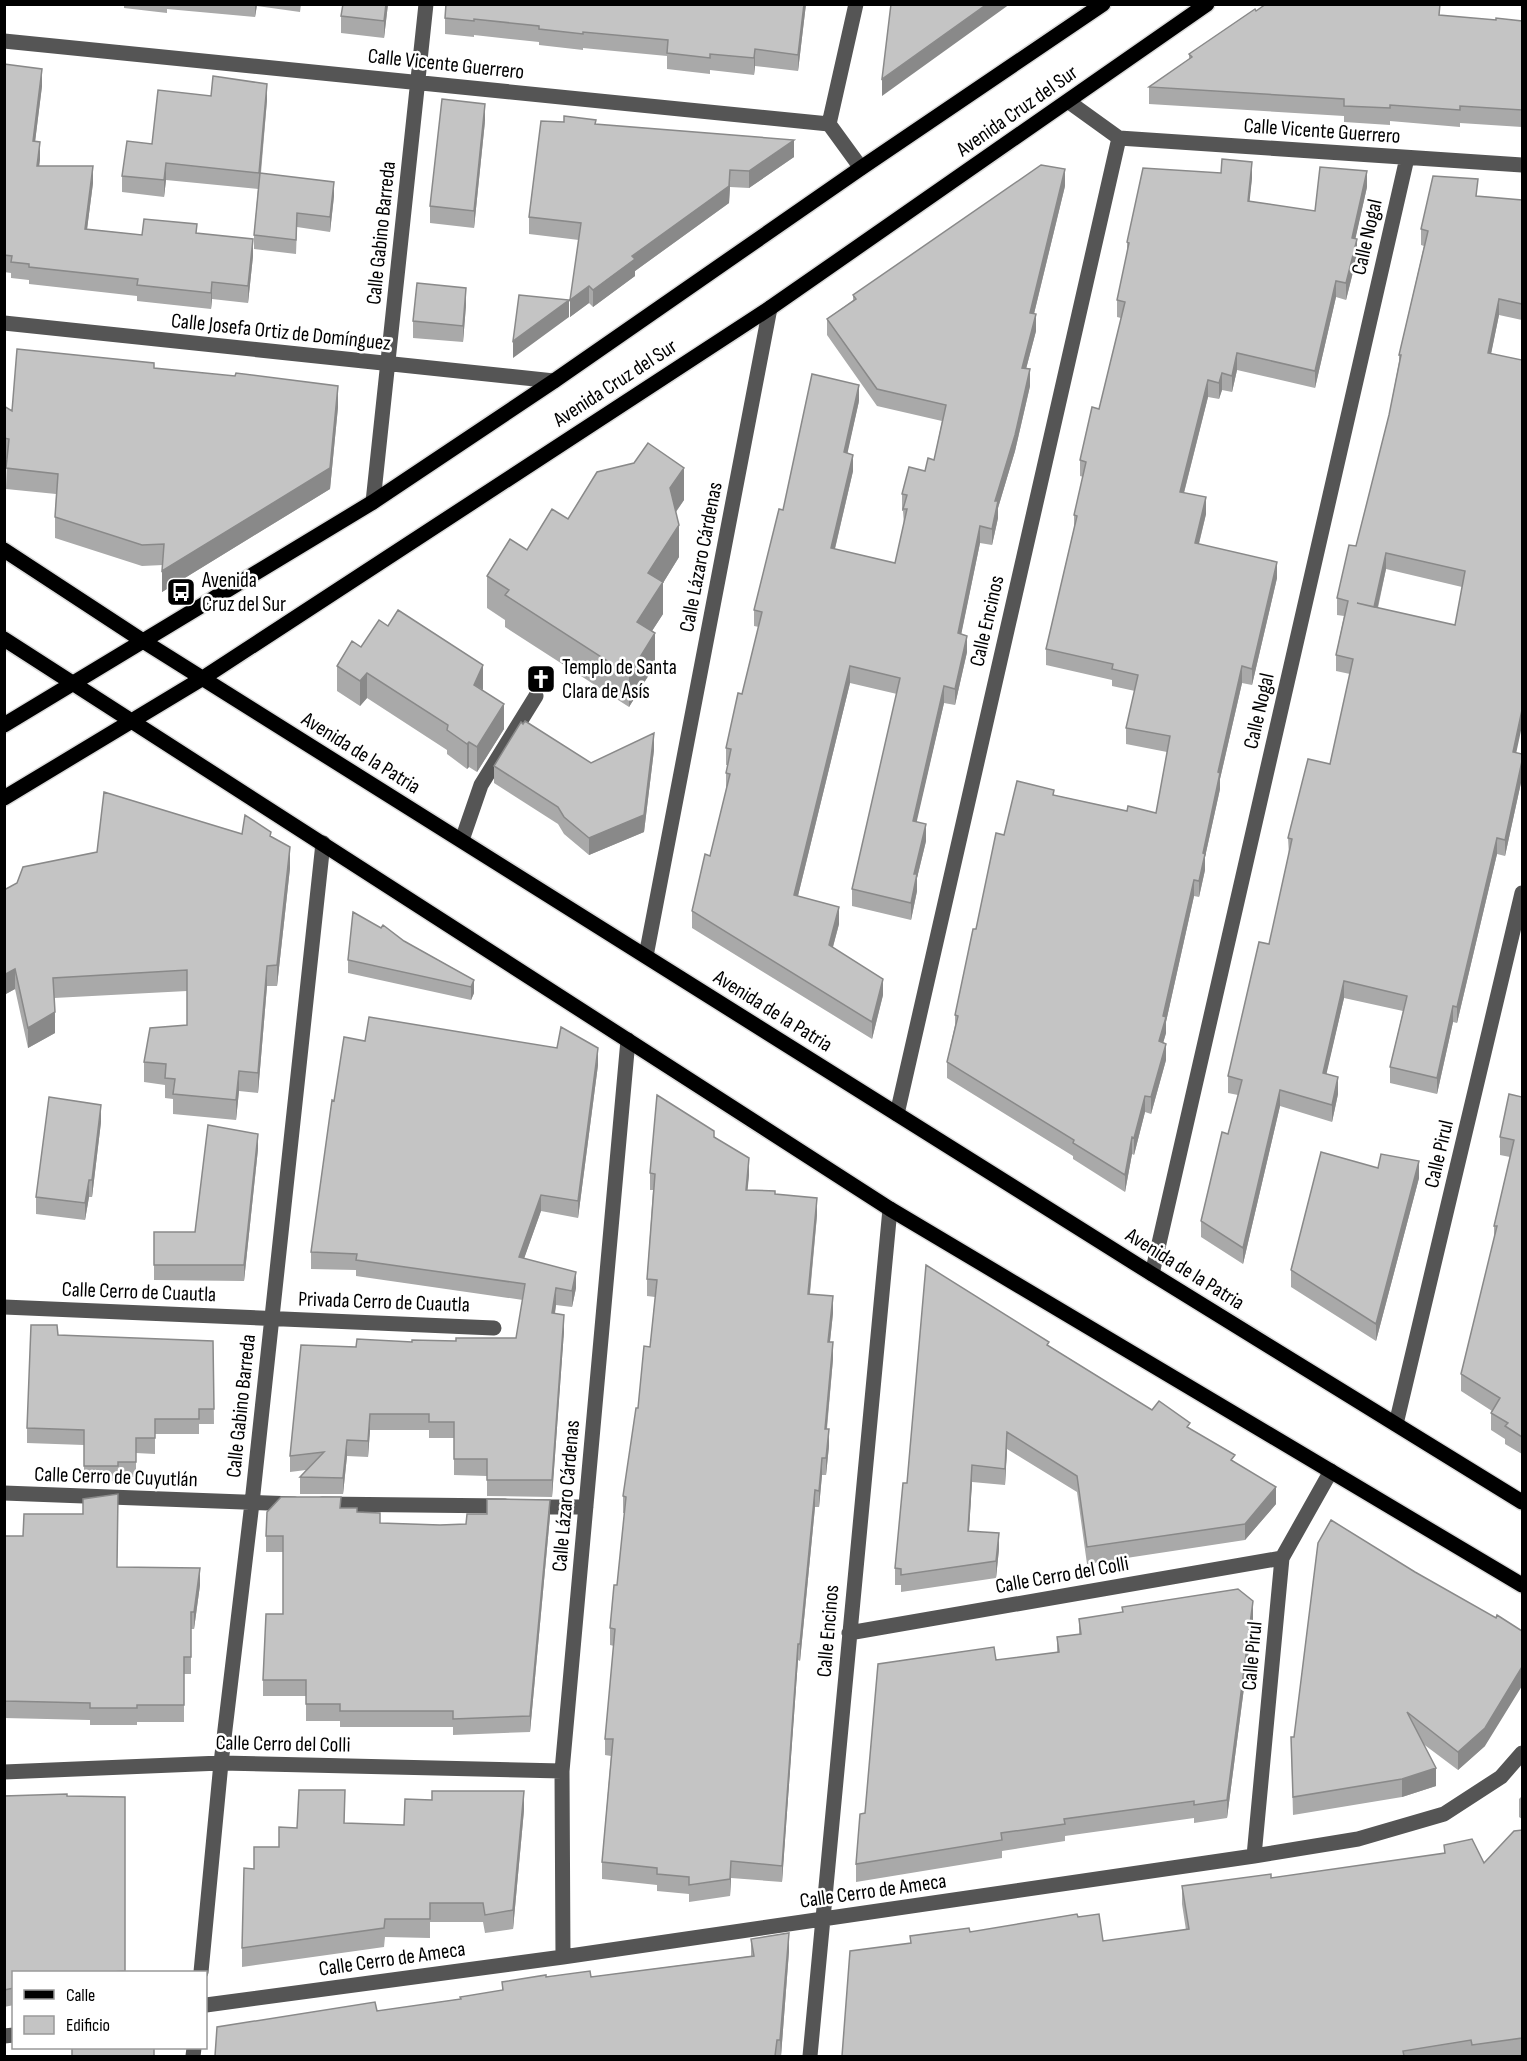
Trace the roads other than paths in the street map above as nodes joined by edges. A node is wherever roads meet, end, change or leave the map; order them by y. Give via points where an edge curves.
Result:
1 (426, 4) edge
2 (856, 4) edge
3 (1103, 4) edge
4 (1207, 4) edge
5 (4, 41) edge
6 (418, 82) junction
7 (1069, 102) junction
8 (829, 124) junction
9 (1119, 138) junction
10 (1407, 158) junction
11 (1522, 165) edge
12 (861, 168) junction
13 (770, 308) junction
14 (4, 323) edge
15 (388, 364) junction
16 (554, 381) junction
17 (373, 502) junction
18 (4, 550) edge
19 (4, 639) edge
20 (143, 641) junction
21 (202, 678) junction
22 (73, 683) junction
23 (536, 696) dead end
24 (132, 721) junction
25 (4, 725) edge
26 (4, 798) edge
27 (462, 840) junction
28 (323, 843) junction
29 (1522, 893) edge
30 (646, 956) junction
31 (628, 1040) junction
32 (897, 1114) junction
33 (890, 1209) junction
34 (1152, 1274) junction
35 (4, 1307) edge
36 (272, 1318) junction
37 (494, 1328) dead end
38 (1396, 1424) junction
39 (1331, 1471) junction
40 (4, 1493) edge
41 (1522, 1502) edge
42 (252, 1503) junction
43 (586, 1508) junction
44 (1282, 1558) junction
45 (1522, 1585) edge
46 (849, 1633) junction
47 (1522, 1753) edge
48 (221, 1763) junction
49 (562, 1771) junction
50 (4, 1772) edge
51 (1254, 1856) junction
52 (822, 1919) junction
53 (563, 1957) junction
54 (201, 1971) edge
55 (207, 2005) edge
56 (810, 2056) edge

1 - 6 street, Calle Gabino Barreda
2 - 8 street
3 - 12 main road, Avenida Cruz del Sur
4 - 7 main road, Avenida Cruz del Sur
5 - 6 street, Calle Vicente Guerrero
6 - 8 street, Calle Vicente Guerrero
6 - 15 street, Calle Gabino Barreda
7 - 9 street
7 - 13 main road, Avenida Cruz del Sur
8 - 12 street
9 - 10 street, Calle Vicente Guerrero
9 - 32 street, Calle Encinos
10 - 11 street, Calle Vicente Guerrero
10 - 34 street, Calle Nogal
12 - 16 main road, Avenida Cruz del Sur
13 - 21 main road, Avenida Cruz del Sur
13 - 30 street, Calle Lázaro Cárdenas
14 - 15 street, Calle Josefa Ortiz de Domínguez
15 - 16 street, Calle Josefa Ortiz de Domínguez
15 - 17 street, Calle Gabino Barreda
16 - 17 main road, Avenida Cruz del Sur
17 - 20 main road, Avenida Cruz del Sur
18 - 20 main road, Avenida de la Patria
19 - 22 main road
20 - 21 main road, Avenida de la Patria
20 - 22 main road, Avenida Cruz del Sur
21 - 24 main road, Avenida Cruz del Sur
21 - 27 main road, Avenida de la Patria
22 - 24 main road
22 - 25 main road, Avenida Cruz del Sur
23 - 27 street via 481,785
24 - 26 main road, Avenida Cruz del Sur
24 - 28 main road
27 - 30 main road, Avenida de la Patria
28 - 31 main road
28 - 36 street, Calle Gabino Barreda
29 - 38 street, Calle Pirul
30 - 32 main road, Avenida de la Patria
31 - 33 main road
31 - 43 street, Calle Lázaro Cárdenas
32 - 34 main road, Avenida de la Patria
33 - 39 main road
33 - 46 street, Calle Encinos
34 - 38 main road, Avenida de la Patria
35 - 36 street, Calle Cerro de Cuautla
36 - 37 street, Privada Cerro de Cuautla
36 - 42 street, Calle Gabino Barreda
38 - 41 main road, Avenida de la Patria
39 - 44 street, Calle Pirul
39 - 45 main road
40 - 42 street, Calle Cerro de Cuyutlán
42 - 43 street, Calle Cerro de Cuyutlán
42 - 48 street, Calle Gabino Barreda
43 - 49 street, Calle Lázaro Cárdenas
44 - 46 street, Calle Cerro del Colli
44 - 51 street, Calle Pirul
46 - 52 street, Calle Encinos
47 - 51 street, Calle Cerro de Ameca via 1501,1777 1444,1814 1358,1839
48 - 49 street, Calle Cerro del Colli
48 - 50 street, Calle Cerro del Colli
48 - 54 street, Calle Gabino Barreda
49 - 53 street, Calle Lázaro Cárdenas
51 - 52 street, Calle Cerro de Ameca
52 - 53 street, Calle Cerro de Ameca
52 - 56 street, Calle Encinos
53 - 55 street, Calle Cerro de Ameca

